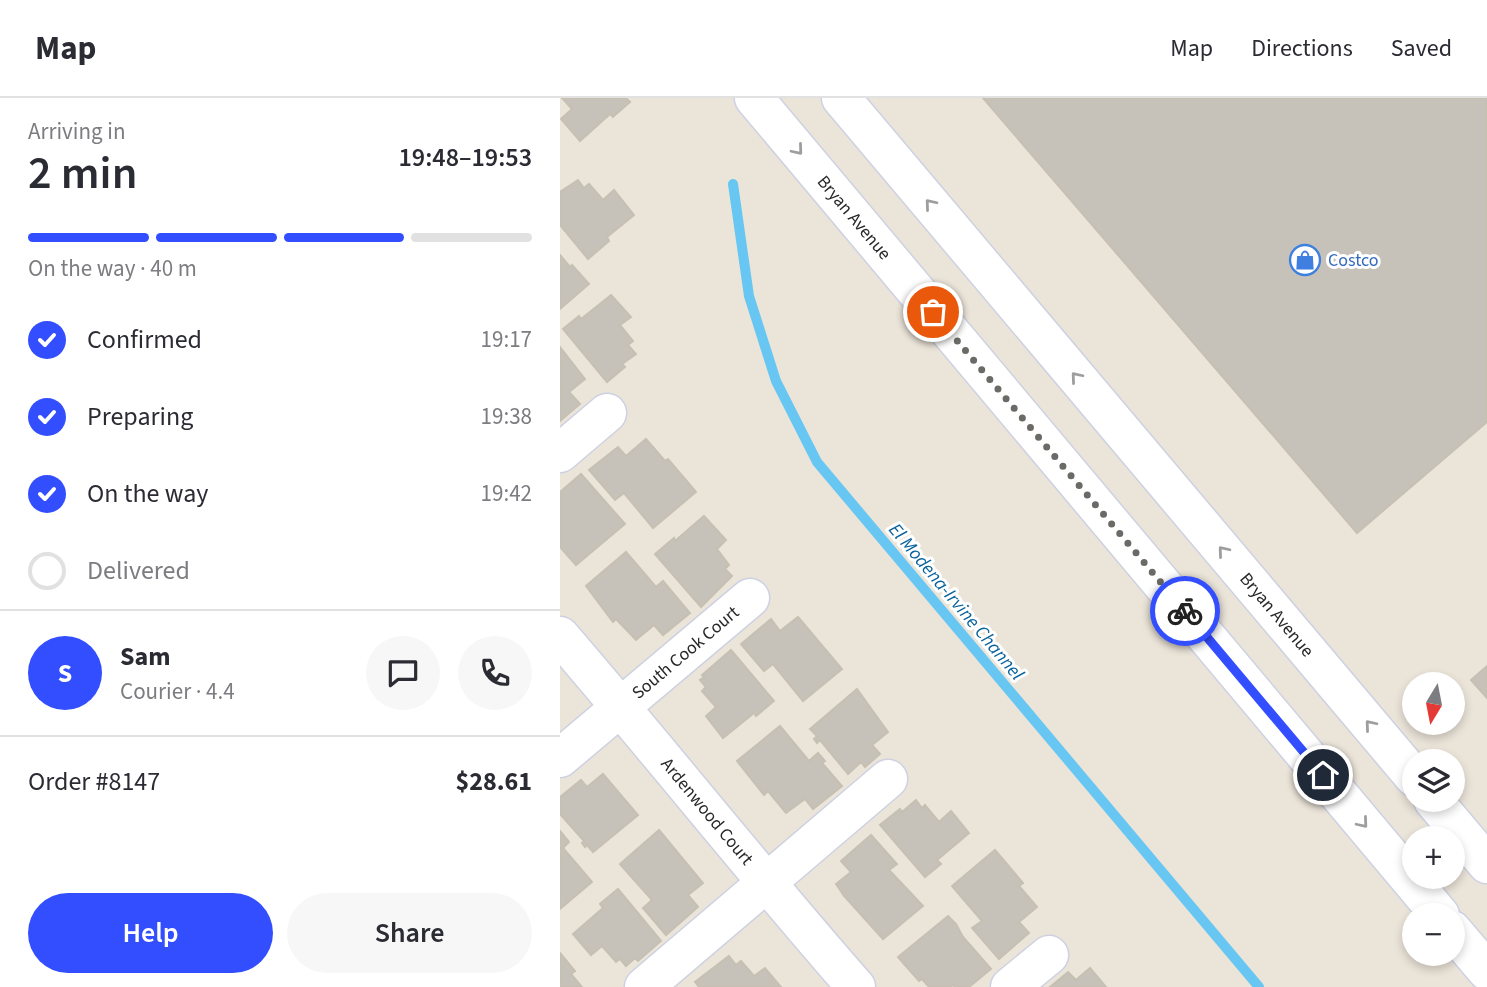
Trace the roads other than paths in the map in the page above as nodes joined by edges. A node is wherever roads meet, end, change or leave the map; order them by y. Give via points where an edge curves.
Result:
1 (754, 98) edge
2 (841, 98) edge
3 (607, 413) dead end
4 (560, 453) edge
5 (750, 598) dead end
6 (560, 636) edge
7 (621, 706) junction
8 (560, 758) edge
9 (1402, 763) edge
10 (888, 779) dead end
11 (1443, 812) edge
12 (1487, 864) edge
13 (765, 884) junction
14 (1430, 903) edge
15 (1465, 945) edge
16 (1049, 955) dead end
17 (1487, 971) edge
18 (644, 987) edge
19 (856, 987) edge
20 (1010, 987) edge

1 -> 14 main road, Bryan Avenue
9 -> 2 main road, Bryan Avenue
3 - 4 main road
5 - 7 main road, South Cook Court
6 - 7 main road, Ardenwood Court
7 - 8 main road, South Cook Court
7 - 13 main road, Ardenwood Court
10 - 13 main road
11 - 12 main road
13 - 18 main road
13 - 19 main road, Ardenwood Court
15 - 17 main road
16 - 20 main road

